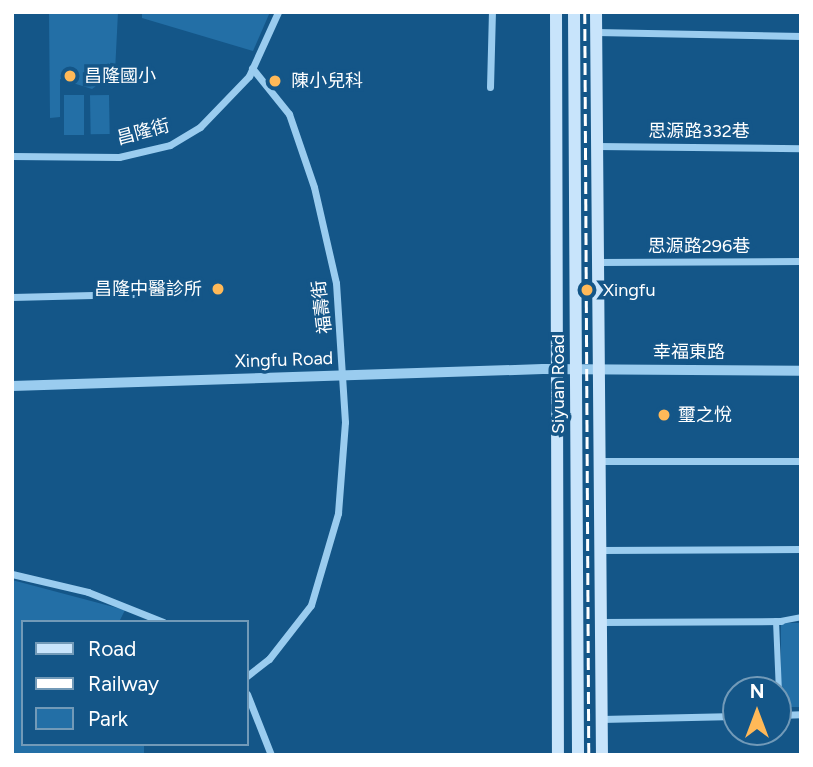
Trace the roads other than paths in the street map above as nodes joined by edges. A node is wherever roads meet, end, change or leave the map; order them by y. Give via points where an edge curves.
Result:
1 (278, 12) edge
2 (492, 12) edge
3 (555, 12) edge
4 (574, 12) edge
5 (596, 12) edge
6 (596, 32) junction
7 (801, 36) edge
8 (252, 68) junction
9 (490, 87) dead end
10 (597, 146) junction
11 (801, 148) edge
12 (12, 156) edge
13 (801, 261) edge
14 (597, 262) junction
15 (133, 294) dead end
16 (12, 297) edge
17 (558, 369) junction
18 (576, 369) junction
19 (598, 369) junction
20 (801, 371) edge
21 (344, 376) junction
22 (12, 386) edge
23 (599, 461) junction
24 (801, 461) edge
25 (801, 549) edge
26 (600, 550) junction
27 (12, 574) edge
28 (801, 617) edge
29 (158, 620) edge
30 (778, 621) junction
31 (600, 622) junction
32 (248, 675) edge
33 (779, 676) edge
34 (248, 697) edge
35 (722, 716) edge
36 (601, 719) junction
37 (271, 755) edge
38 (558, 755) edge
39 (578, 755) edge
40 (602, 755) edge

1 - 8 street
2 - 9 street
3 - 17 main road, Siyuan Road
4 - 18 main road, Siyuan Road
5 - 6 main road
6 - 7 street
6 - 10 main road
8 - 12 street, 昌隆街 via 200,127 170,145 119,156
8 - 21 street, 福壽街 via 289,114 314,187 336,283
10 - 11 street, 思源路332巷
10 - 14 main road
13 - 14 street, 思源路296巷
14 - 19 main road
15 - 16 street
17 - 18 street, Xingfu Road
17 - 21 street, Xingfu Road
17 - 38 main road, Siyuan Road
18 - 19 street, 幸福東路
18 - 39 main road, Siyuan Road
19 - 20 street, 幸福東路
19 - 23 main road
21 - 22 street, Xingfu Road
21 - 32 street, 福壽街 via 344,480 329,556 298,628
23 - 24 street
23 - 26 main road
25 - 26 street
26 - 31 main road
27 - 29 street via 88,592
28 - 30 street
30 - 31 street
30 - 33 street
31 - 36 main road
34 - 37 street
35 - 36 street
36 - 40 main road

